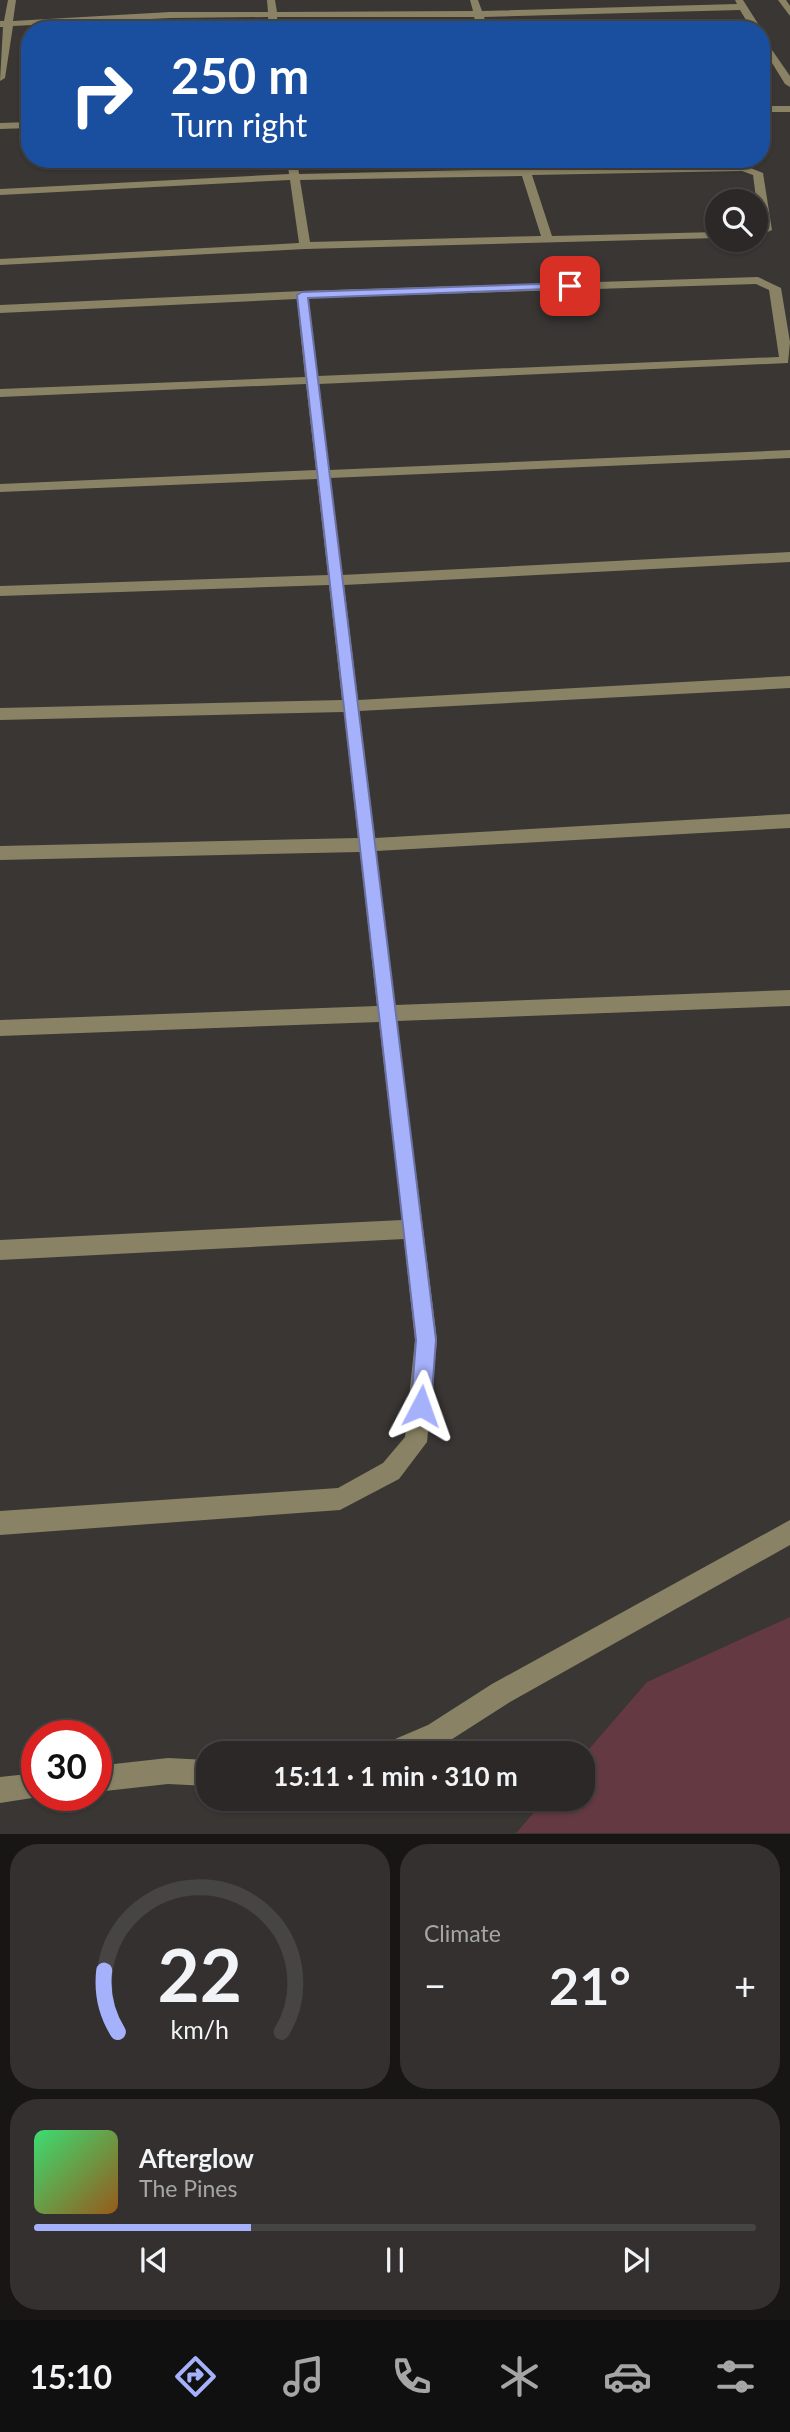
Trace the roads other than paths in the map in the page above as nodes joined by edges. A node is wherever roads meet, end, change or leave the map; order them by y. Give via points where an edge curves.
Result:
1 (12, 0) edge
2 (271, 0) edge
3 (474, 0) edge
4 (782, 0) edge
5 (741, 3) edge
6 (790, 13) edge
7 (478, 14) junction
8 (273, 15) junction
9 (59, 21) edge
10 (273, 21) edge
11 (480, 21) edge
12 (752, 21) edge
13 (4, 24) edge
14 (770, 52) edge
15 (0, 78) edge
16 (790, 84) edge
17 (790, 109) edge
18 (770, 110) edge
19 (21, 125) edge
20 (0, 126) edge
21 (293, 168) edge
22 (526, 168) edge
23 (527, 172) junction
24 (294, 177) junction
25 (759, 189) edge
26 (0, 192) edge
27 (705, 235) edge
28 (547, 238) junction
29 (305, 246) junction
30 (0, 262) edge
31 (302, 295) junction
32 (0, 309) edge
33 (312, 379) junction
34 (0, 393) edge
35 (790, 454) edge
36 (323, 473) junction
37 (0, 488) edge
38 (790, 557) edge
39 (336, 580) junction
40 (0, 591) edge
41 (790, 682) edge
42 (351, 706) junction
43 (0, 714) edge
44 (790, 821) edge
45 (367, 845) junction
46 (0, 853) edge
47 (790, 998) edge
48 (387, 1014) junction
49 (0, 1028) edge
50 (412, 1228) junction
51 (0, 1250) edge
52 (0, 1523) edge
53 (790, 1532) edge
54 (421, 1741) edge
55 (196, 1772) edge
56 (112, 1777) edge
57 (21, 1788) edge
58 (0, 1790) edge

1 - 13 street
2 - 8 street
3 - 7 street
4 - 6 street
5 - 7 street
5 - 12 street
7 - 8 street
7 - 11 street
8 - 9 street
8 - 10 street
13 - 15 street
14 - 16 street
17 - 18 street
19 - 20 street
21 - 24 street
22 - 23 street
23 - 24 street
23 - 25 street via 752,170 758,173
23 - 28 street
24 - 26 street
24 - 29 street
27 - 28 street
28 - 29 street
29 - 30 street
31 - 32 street
31 - 33 street
31 - 33 street via 758,280 769,283 778,296 784,360
33 - 34 street
33 - 36 street
35 - 36 street
36 - 37 street
36 - 39 street
38 - 39 street
39 - 40 street
39 - 42 street
41 - 42 street
42 - 43 street
42 - 45 street
44 - 45 street
45 - 46 street
45 - 48 street
47 - 48 street
48 - 49 street
48 - 50 street
50 - 51 street
50 - 52 street via 426,1340 421,1406 416,1441 391,1471 340,1499
53 - 54 street
55 - 56 street
57 - 58 street

